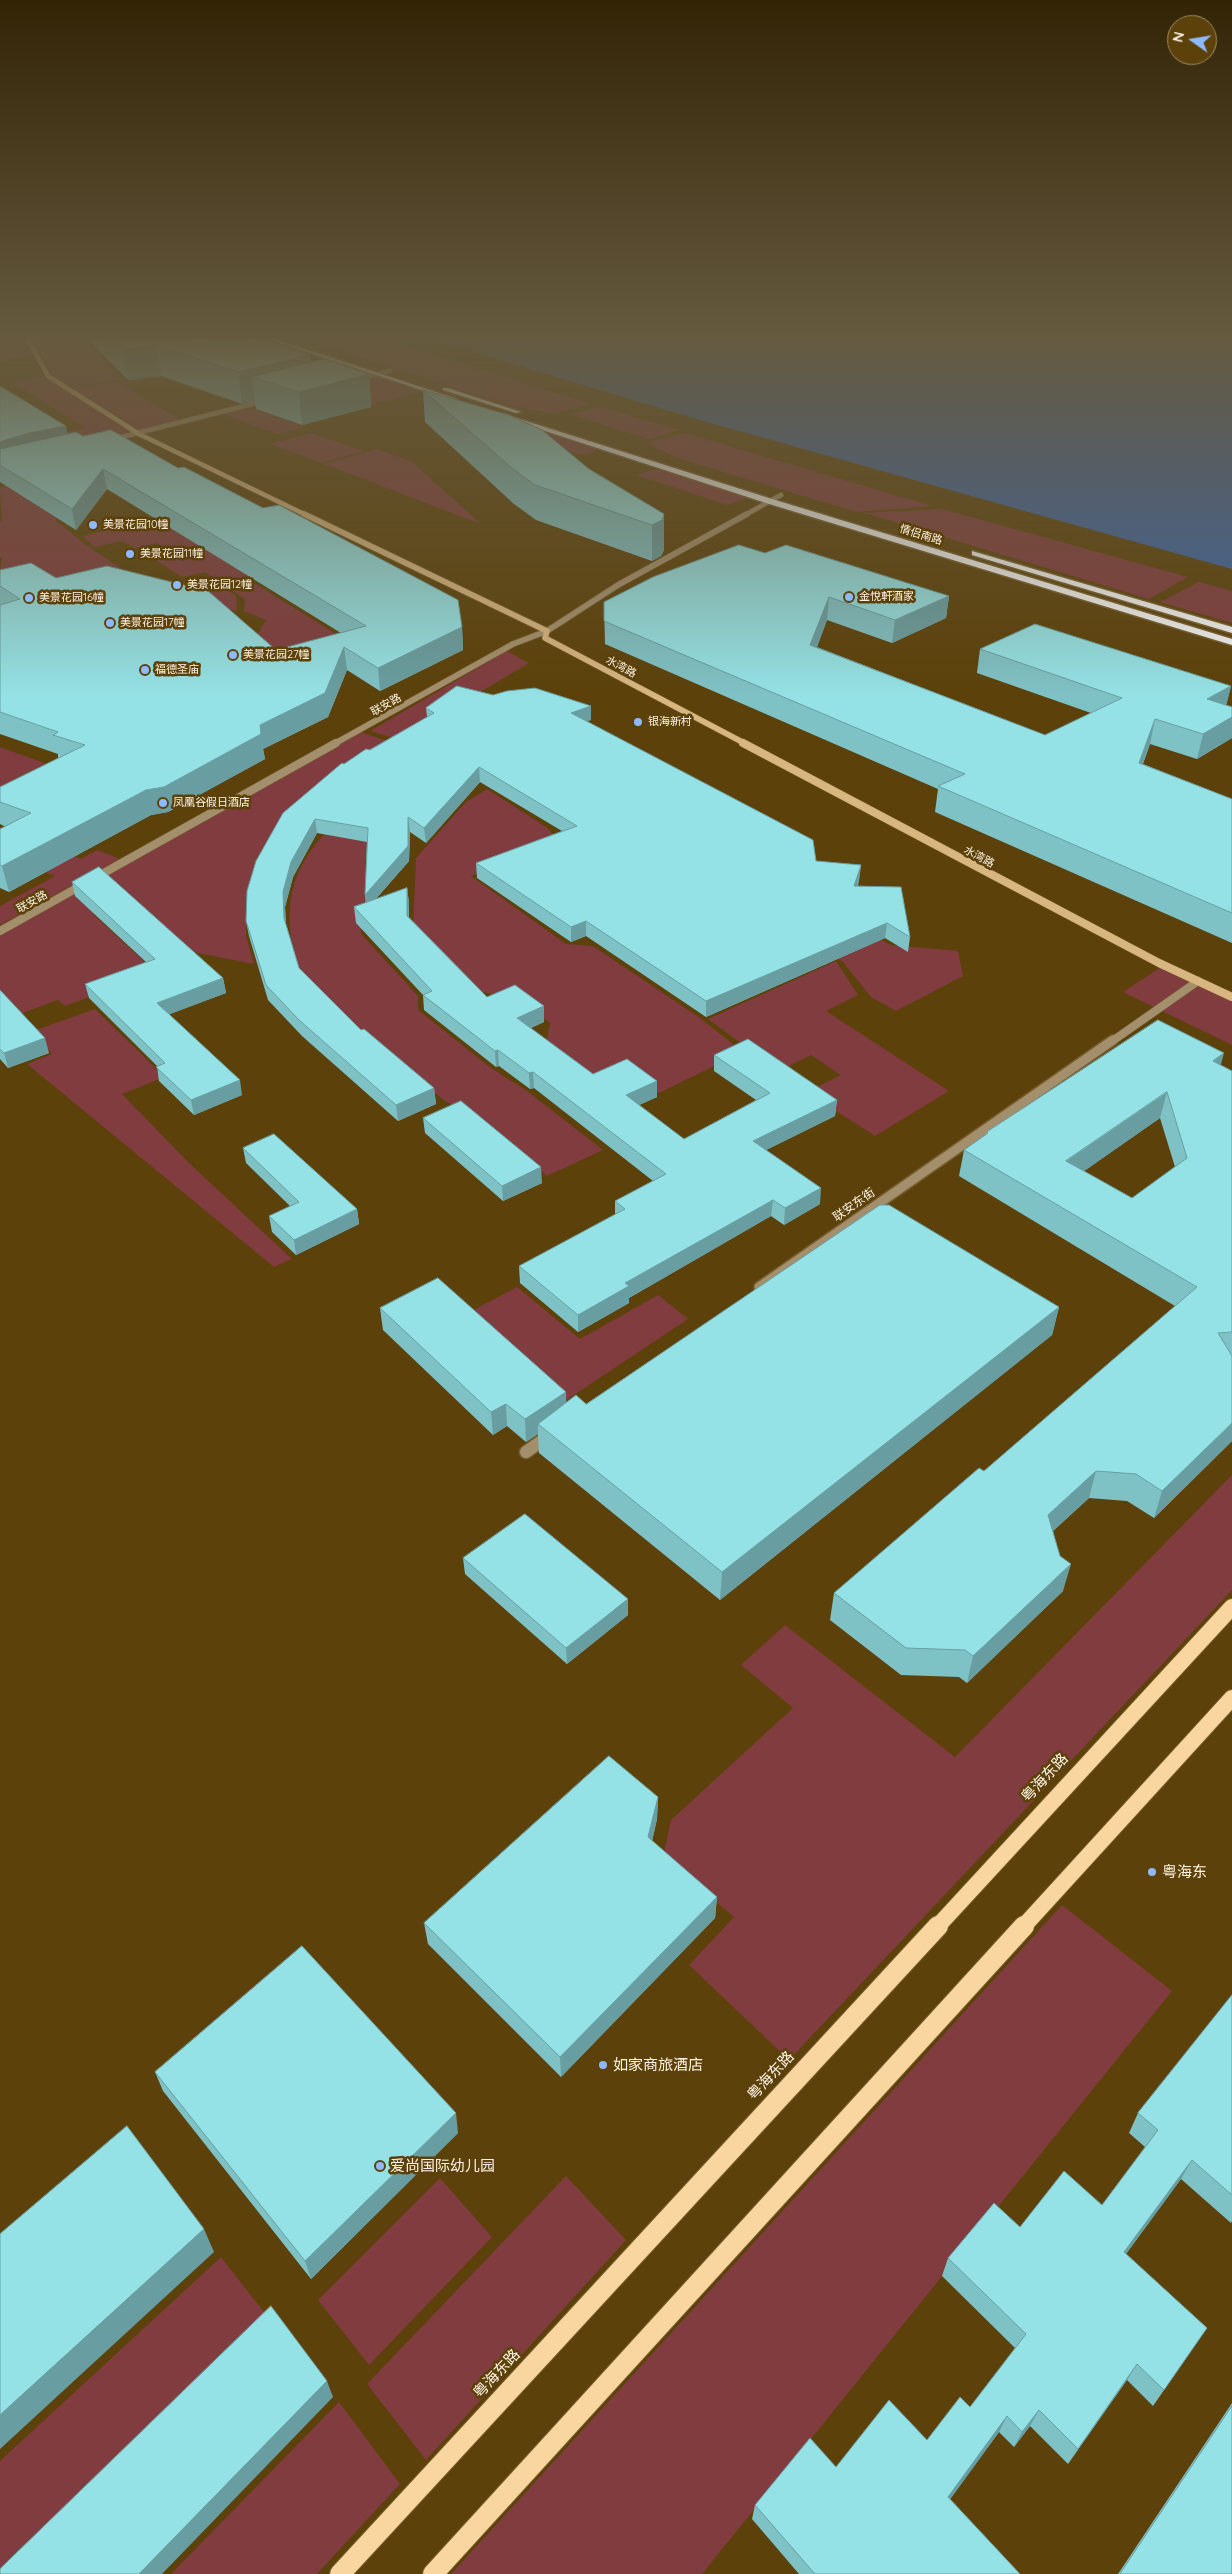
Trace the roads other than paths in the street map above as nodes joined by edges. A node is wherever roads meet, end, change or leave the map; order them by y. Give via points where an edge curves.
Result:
1 (186, 457) edge
2 (634, 457) edge
3 (777, 493) joint
4 (789, 497) dead end
5 (769, 501) junction
6 (970, 551) dead end
7 (1232, 630) edge
8 (547, 631) junction
9 (1232, 642) edge
10 (0, 931) edge
11 (1198, 981) junction
12 (1232, 997) edge
13 (750, 1293) edge
14 (558, 1430) edge
15 (526, 1452) dead end
16 (1232, 1607) edge
17 (1232, 1698) edge
18 (340, 2574) edge
19 (433, 2574) edge

1 - 8 street, 水湾路
2 - 5 highway, 情侣南路
3 - 4 highway
3 - 5 street, 联安路
5 - 8 street, 联安路 via 618,586
5 - 9 highway, 情侣南路
6 - 7 highway
8 - 10 street, 联安路 via 513,644
8 - 11 street, 水湾路 via 545,638
11 - 12 street, 水湾路
11 - 13 street, 联安东街
14 - 15 street
16 - 18 main road, 粤海东路
17 - 19 main road

